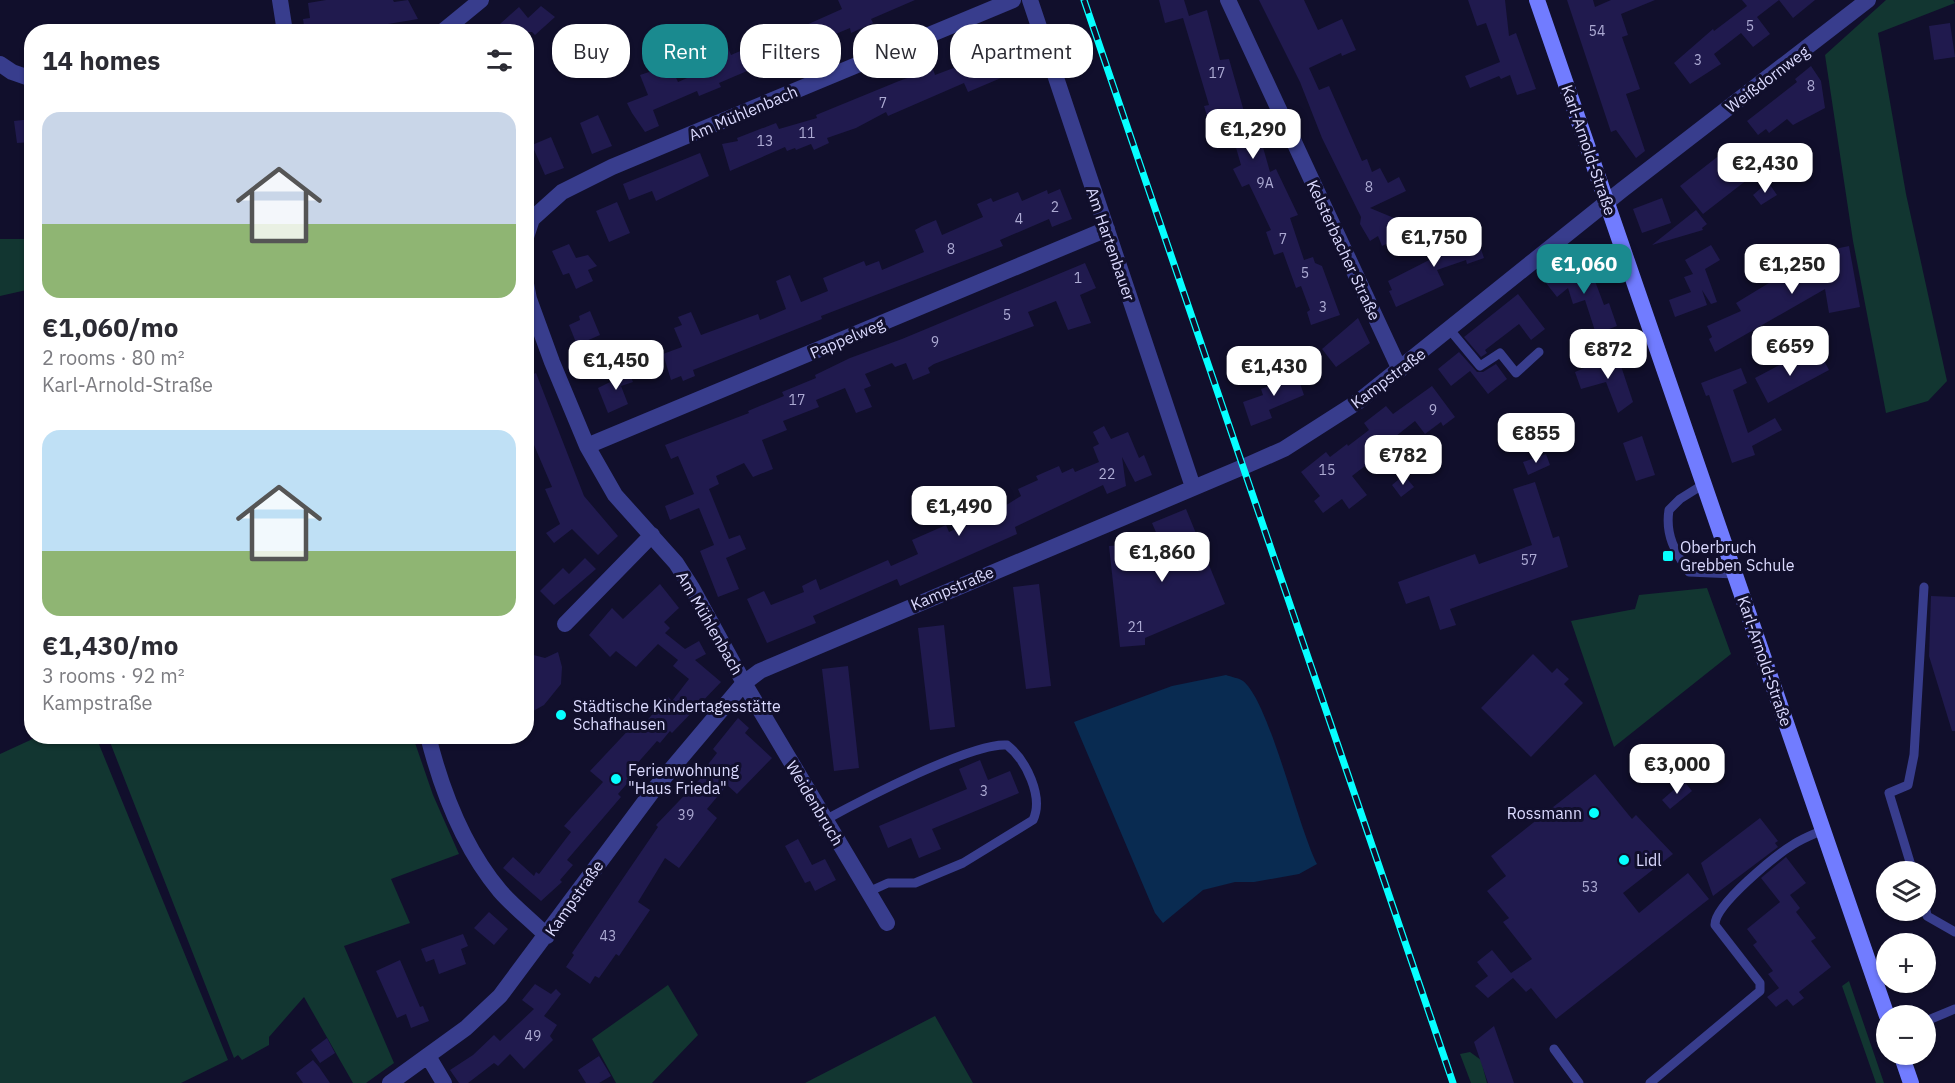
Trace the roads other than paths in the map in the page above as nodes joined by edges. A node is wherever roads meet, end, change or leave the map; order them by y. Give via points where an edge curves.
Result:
1 (280, 0) edge
2 (481, 0) edge
3 (1013, 0) edge
4 (1030, 0) edge
5 (1228, 0) edge
6 (1538, 0) edge
7 (1868, 0) edge
8 (284, 24) edge
9 (452, 24) edge
10 (0, 64) edge
11 (24, 76) edge
12 (1608, 202) junction
13 (534, 217) edge
14 (1107, 229) junction
15 (534, 313) edge
16 (1450, 330) junction
17 (1539, 352) dead end
18 (1400, 370) junction
19 (587, 446) junction
20 (1704, 484) junction
21 (1193, 487) junction
22 (652, 535) junction
23 (1735, 574) junction
24 (1924, 587) dead end
25 (565, 624) dead end
26 (744, 683) junction
27 (431, 744) edge
28 (825, 820) junction
29 (1823, 830) junction
30 (1911, 861) edge
31 (868, 892) junction
32 (1936, 921) edge
33 (887, 923) dead end
34 (1955, 932) edge
35 (548, 936) junction
36 (1883, 1005) edge
37 (1955, 1008) edge
38 (1936, 1017) edge
39 (1554, 1049) dead end
40 (428, 1056) junction
41 (1905, 1065) edge
42 (390, 1083) edge
43 (444, 1083) edge
44 (1579, 1083) edge
45 (1650, 1083) edge
46 (1911, 1083) edge

1 - 8 street
2 - 9 street
3 - 13 street, Am Mühlenbach via 602,172 562,192
4 - 14 street, Am Hartenbauer
5 - 18 street, Kelsterbacher Straße
6 - 12 main road, Karl-Arnold-Straße
7 - 12 street, Weißdornweg
10 - 11 street
12 - 16 street, Kampstraße
12 - 20 main road, Karl-Arnold-Straße
14 - 19 street, Pappelweg
14 - 21 street, Am Hartenbauer
15 - 19 street, Am Mühlenbach
16 - 17 lane via 1480,366 1500,353 1516,373
16 - 18 street, Kampstraße
18 - 21 street, Kampstraße via 1284,449
19 - 22 street, Am Mühlenbach via 615,495
20 - 23 main road, Karl-Arnold-Straße
20 - 23 lane via 1669,510 1668,534 1689,572
21 - 26 street, Kampstraße via 776,662
22 - 25 street
22 - 26 street, Am Mühlenbach via 692,588
23 - 29 main road, Karl-Arnold-Straße
24 - 30 lane via 1914,755 1908,785 1889,793
26 - 28 street, Weidenbruch
26 - 35 street, Kampstraße via 607,850
27 - 35 street via 458,827 479,862 501,891
28 - 31 street, Weidenbruch
28 - 31 lane via 885,788 985,748 1007,745 1020,759 1038,803 1033,820 963,863 915,883 888,883
29 - 36 main road, Karl-Arnold-Straße
29 - 45 lane via 1793,844 1752,877 1719,912 1715,925 1760,983 1760,991
31 - 33 street, Weidenbruch
32 - 34 lane
35 - 40 street, Kampstraße via 500,996
37 - 38 lane
39 - 44 lane
40 - 42 street, Kampstraße
40 - 43 street
41 - 46 main road

